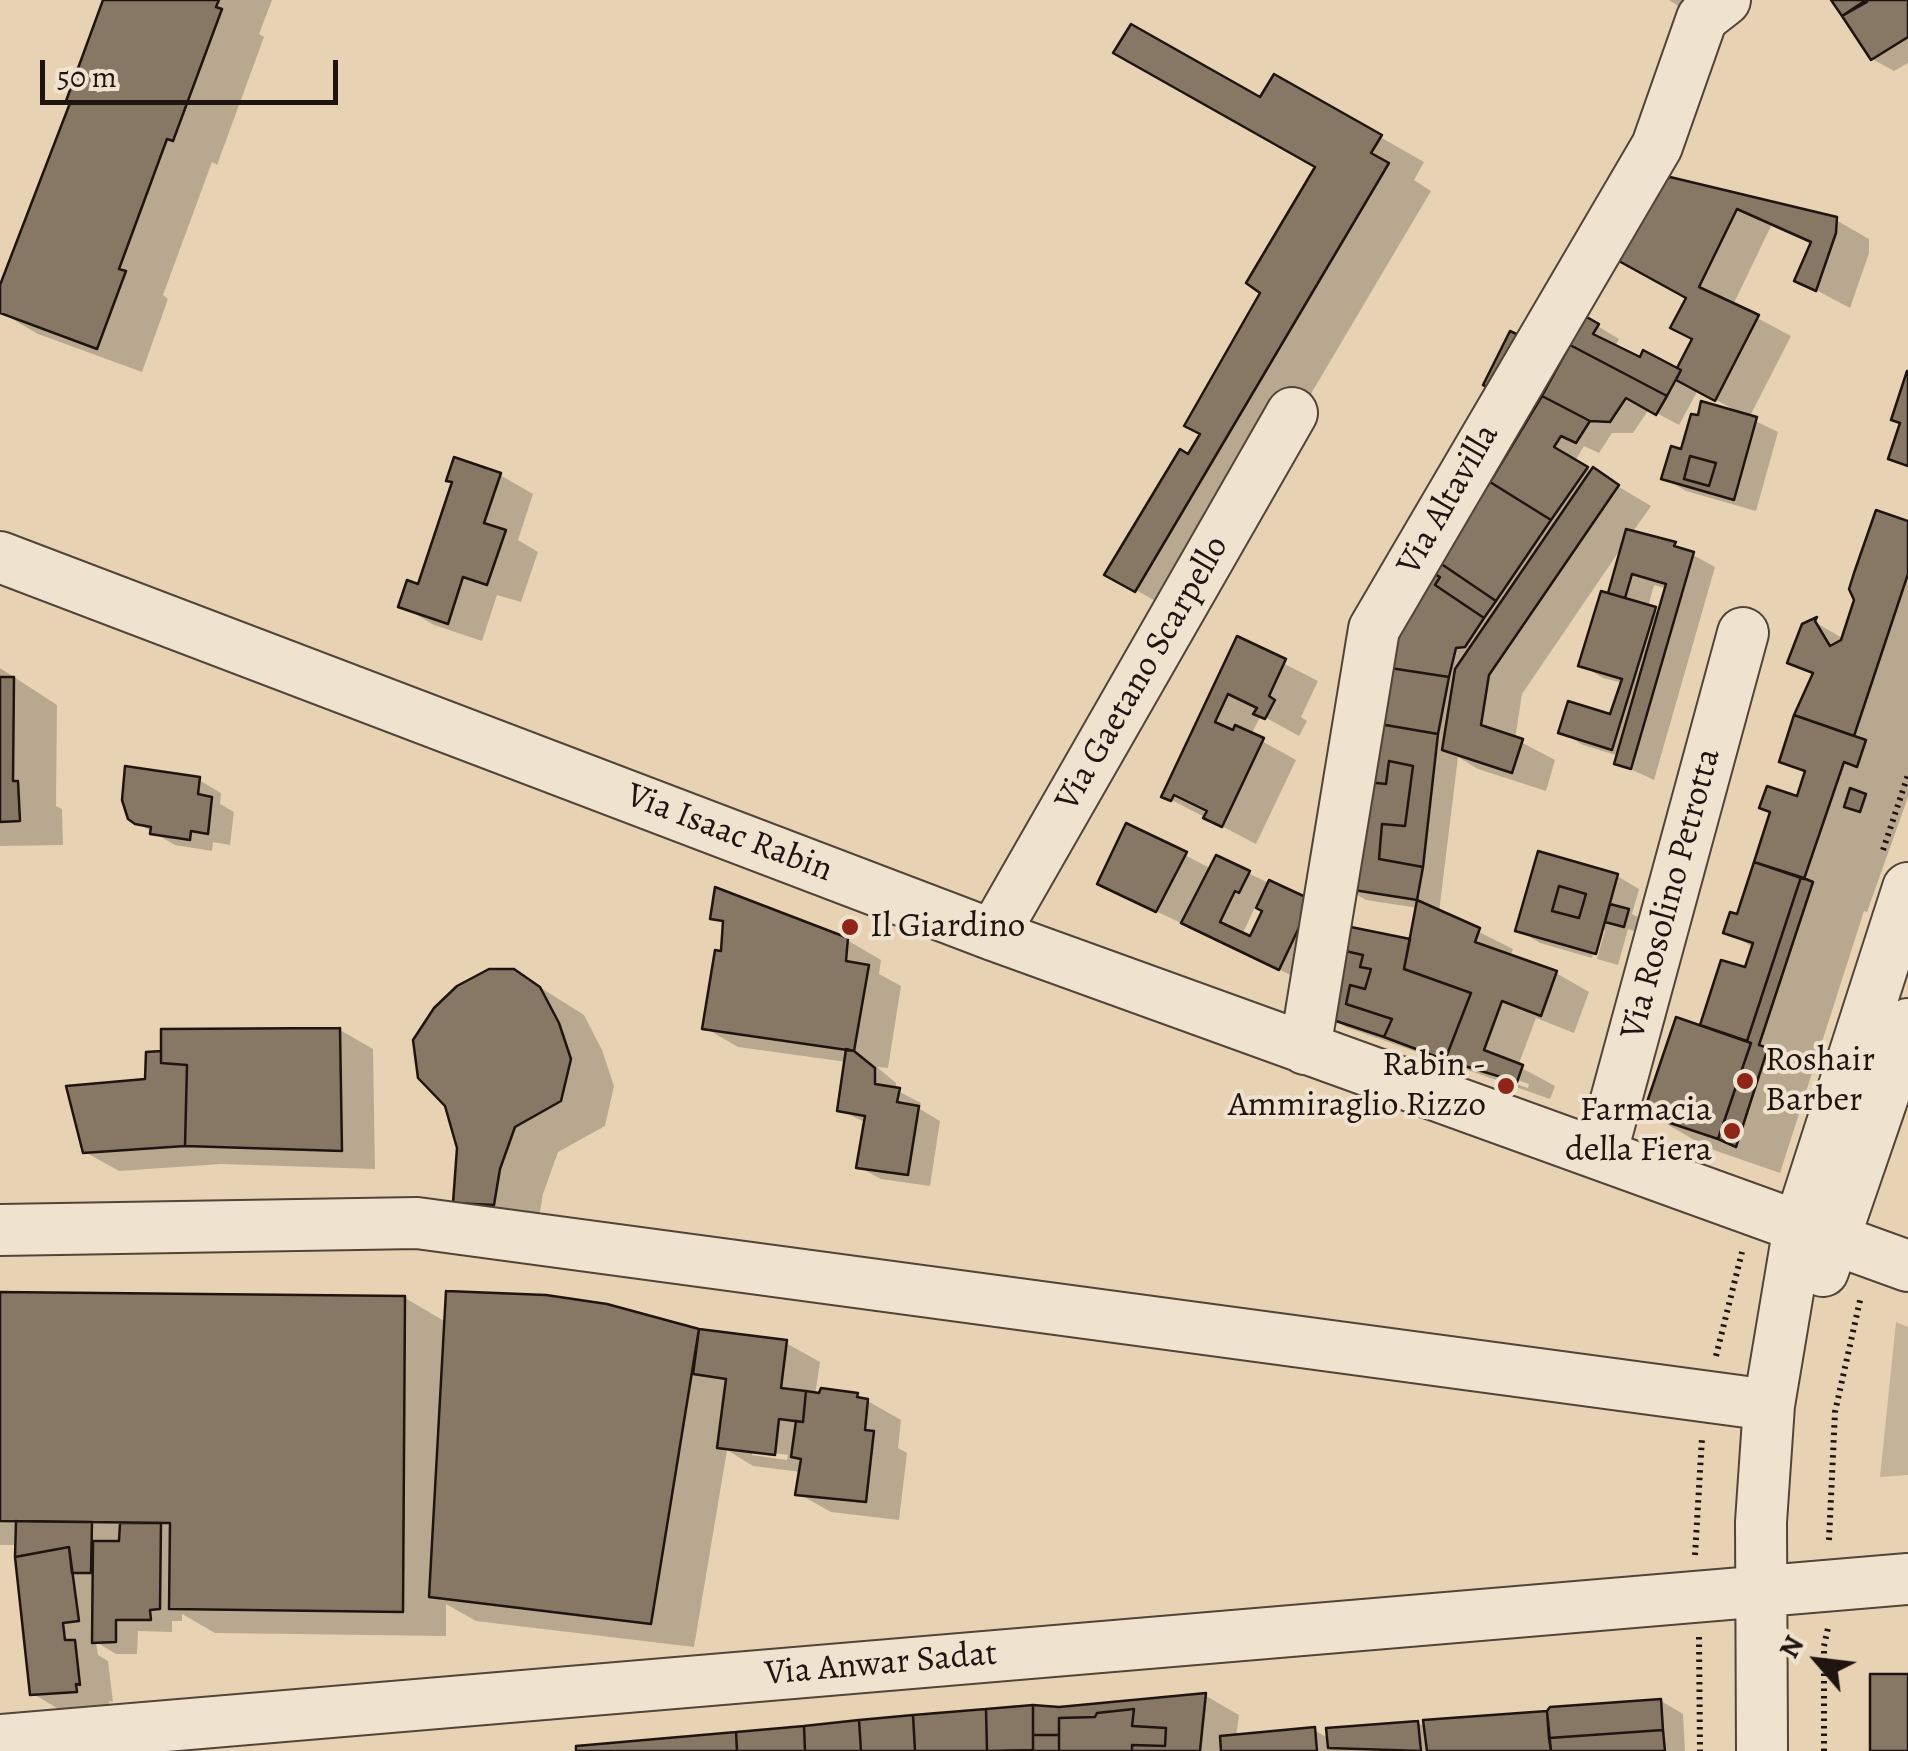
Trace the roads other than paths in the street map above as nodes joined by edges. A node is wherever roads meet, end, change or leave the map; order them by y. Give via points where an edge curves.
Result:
1 (1726, 0) edge
2 (1292, 412) dead end
3 (0, 557) edge
4 (1744, 633) dead end
5 (1908, 888) edge
6 (993, 935) junction
7 (1908, 1024) edge
8 (1305, 1049) junction
9 (1601, 1155) junction
10 (0, 1230) edge
11 (1855, 1247) edge
12 (1769, 1405) junction
13 (1908, 1579) edge
14 (1761, 1592) junction
15 (0, 1740) edge
16 (1762, 1751) edge

1 - 8 street, Via Altavilla via 1702,18 1657,146 1374,629
2 - 6 street, Via Gaetano Scarpello
3 - 6 street, Via Isaac Rabin
4 - 9 street, Via Rosolino Petrotta
5 - 11 street
6 - 8 street, Via Isaac Rabin
7 - 11 street
8 - 9 street, Via Isaac Rabin
9 - 11 street, Via Isaac Rabin
10 - 12 street via 418,1223
11 - 12 street via 1780,1355
12 - 14 street
13 - 14 street, Via Anwar Sadat
14 - 15 street, Via Anwar Sadat
14 - 16 street

